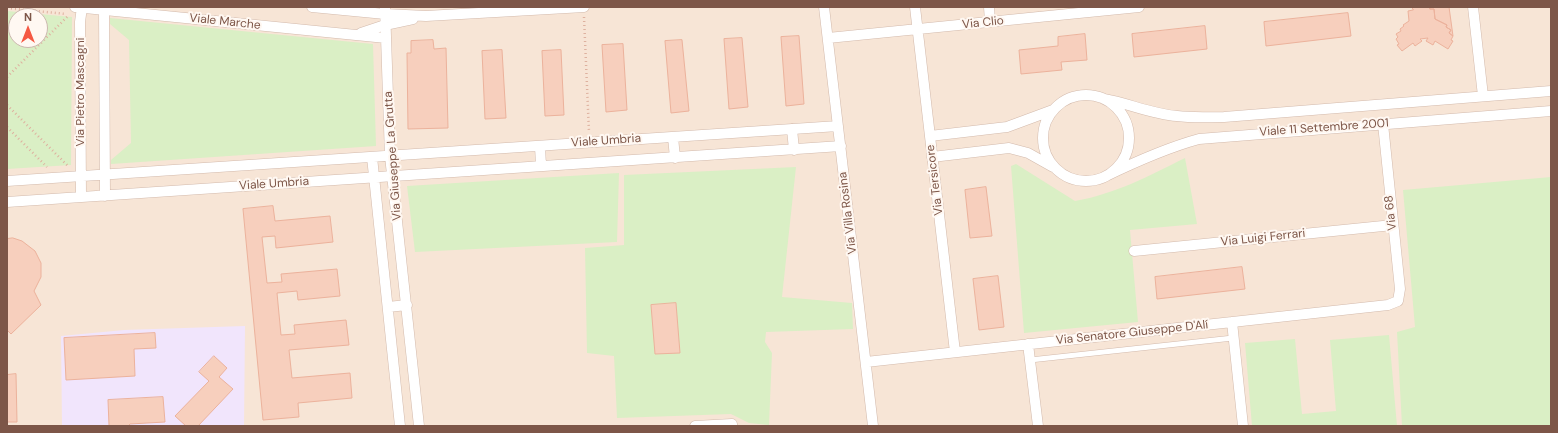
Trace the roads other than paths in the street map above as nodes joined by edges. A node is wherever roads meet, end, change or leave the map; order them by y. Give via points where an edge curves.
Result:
1 (312, 7) edge
2 (584, 7) edge
3 (824, 7) edge
4 (915, 7) edge
5 (989, 7) edge
6 (1139, 7) edge
7 (1473, 7) edge
8 (104, 8) edge
9 (77, 10) edge
10 (385, 11) edge
11 (426, 16) junction
12 (990, 22) junction
13 (385, 25) junction
14 (918, 29) junction
15 (351, 35) junction
16 (386, 38) junction
17 (828, 38) junction
18 (1551, 91) edge
19 (1483, 96) junction
20 (1104, 99) junction
21 (1053, 110) junction
22 (1551, 111) edge
23 (1383, 124) junction
24 (838, 126) junction
25 (792, 129) junction
26 (930, 136) junction
27 (673, 137) junction
28 (540, 146) junction
29 (841, 146) junction
30 (794, 150) junction
31 (390, 156) junction
32 (372, 157) junction
33 (932, 157) junction
34 (675, 158) junction
35 (541, 166) junction
36 (1053, 167) junction
37 (105, 175) junction
38 (81, 176) junction
39 (393, 176) junction
40 (1104, 177) junction
41 (374, 178) junction
42 (7, 181) edge
43 (105, 196) junction
44 (81, 197) junction
45 (7, 202) edge
46 (1392, 225) junction
47 (1134, 251) dead end
48 (1398, 301) joint
49 (406, 305) junction
50 (388, 307) junction
51 (1232, 322) junction
52 (1233, 338) junction
53 (1028, 344) junction
54 (955, 352) junction
55 (1030, 360) junction
56 (866, 362) junction
57 (874, 424) edge
58 (400, 426) edge
59 (419, 426) edge
60 (695, 426) edge
61 (732, 426) edge
62 (1038, 426) edge
63 (1243, 426) edge

1 - 10 street
2 - 11 street
3 - 17 street, Via Villa Rosina
4 - 14 street, Via Tersicore
5 - 12 street
6 - 12 street, Via Clio
7 - 19 street
8 - 9 street, Viale Marche
8 - 15 street, Viale Marche
8 - 37 street, Via Pietro Mascagni
9 - 38 street, Via Pietro Mascagni via 80,22
10 - 11 street
10 - 13 street, Via Giuseppe La Grutta
11 - 13 street, Viale Marche
12 - 14 street, Via Clio
13 - 15 street, Viale Marche via 366,33
13 - 16 street, Via Giuseppe La Grutta
14 - 17 street, Via Clio
14 - 26 street, Via Tersicore
15 - 16 street, Viale Marche
16 - 31 street, Via Giuseppe La Grutta
17 - 24 street, Via Villa Rosina
18 - 19 street, Viale 11 Settembre 2001
19 - 20 street, Viale 11 Settembre 2001 via 1193,118 1147,111
20 - 21 street via 1090,95 1076,96 1063,101
20 - 40 street via 1115,106 1124,118 1128,144 1124,158 1116,169
21 - 26 street via 1007,127
21 - 36 street via 1045,123 1042,138 1045,154
22 - 23 street, Viale 11 Settembre 2001
23 - 40 street, Viale 11 Settembre 2001 via 1199,138 1178,144
23 - 46 street, Via 68
24 - 25 street, Viale Umbria
24 - 29 street, Via Villa Rosina
25 - 27 street, Viale Umbria
25 - 30 street
26 - 33 street, Via Tersicore
27 - 28 street, Viale Umbria
27 - 34 street
28 - 31 street, Viale Umbria
28 - 35 street
29 - 30 street, Viale Umbria
29 - 56 street, Via Villa Rosina
30 - 34 street, Viale Umbria
31 - 32 street, Viale Umbria
31 - 39 street, Via Giuseppe La Grutta
32 - 37 street, Viale Umbria
32 - 41 street, Via Giuseppe La Grutta
33 - 36 street via 1009,148 1028,153
33 - 54 street, Via Tersicore
34 - 35 street, Viale Umbria
35 - 39 street, Viale Umbria
36 - 40 street via 1077,180 1091,181
37 - 38 street, Viale Umbria
37 - 43 street, Via Pietro Mascagni
38 - 42 street, Viale Umbria
38 - 44 street, Via Pietro Mascagni
39 - 41 street, Viale Umbria
39 - 49 street, Via Giuseppe La Grutta
41 - 43 street, Viale Umbria
41 - 50 street, Via Giuseppe La Grutta
43 - 44 street, Viale Umbria
44 - 45 street, Viale Umbria
46 - 47 street, Via Luigi Ferrari
46 - 48 street, Via 68 via 1400,289
48 - 51 street, Via Senatore Giuseppe D'Alí via 1388,305
49 - 50 street
49 - 59 street, Via Giuseppe La Grutta
50 - 58 street, Via Giuseppe La Grutta
51 - 52 street
51 - 53 street, Via Senatore Giuseppe D'Alí
52 - 55 lane
52 - 63 street
53 - 54 street, Via Senatore Giuseppe D'Alí
53 - 55 street
54 - 56 street, Via Senatore Giuseppe D'Alí
55 - 62 street
56 - 57 street, Via Villa Rosina
60 - 61 street

